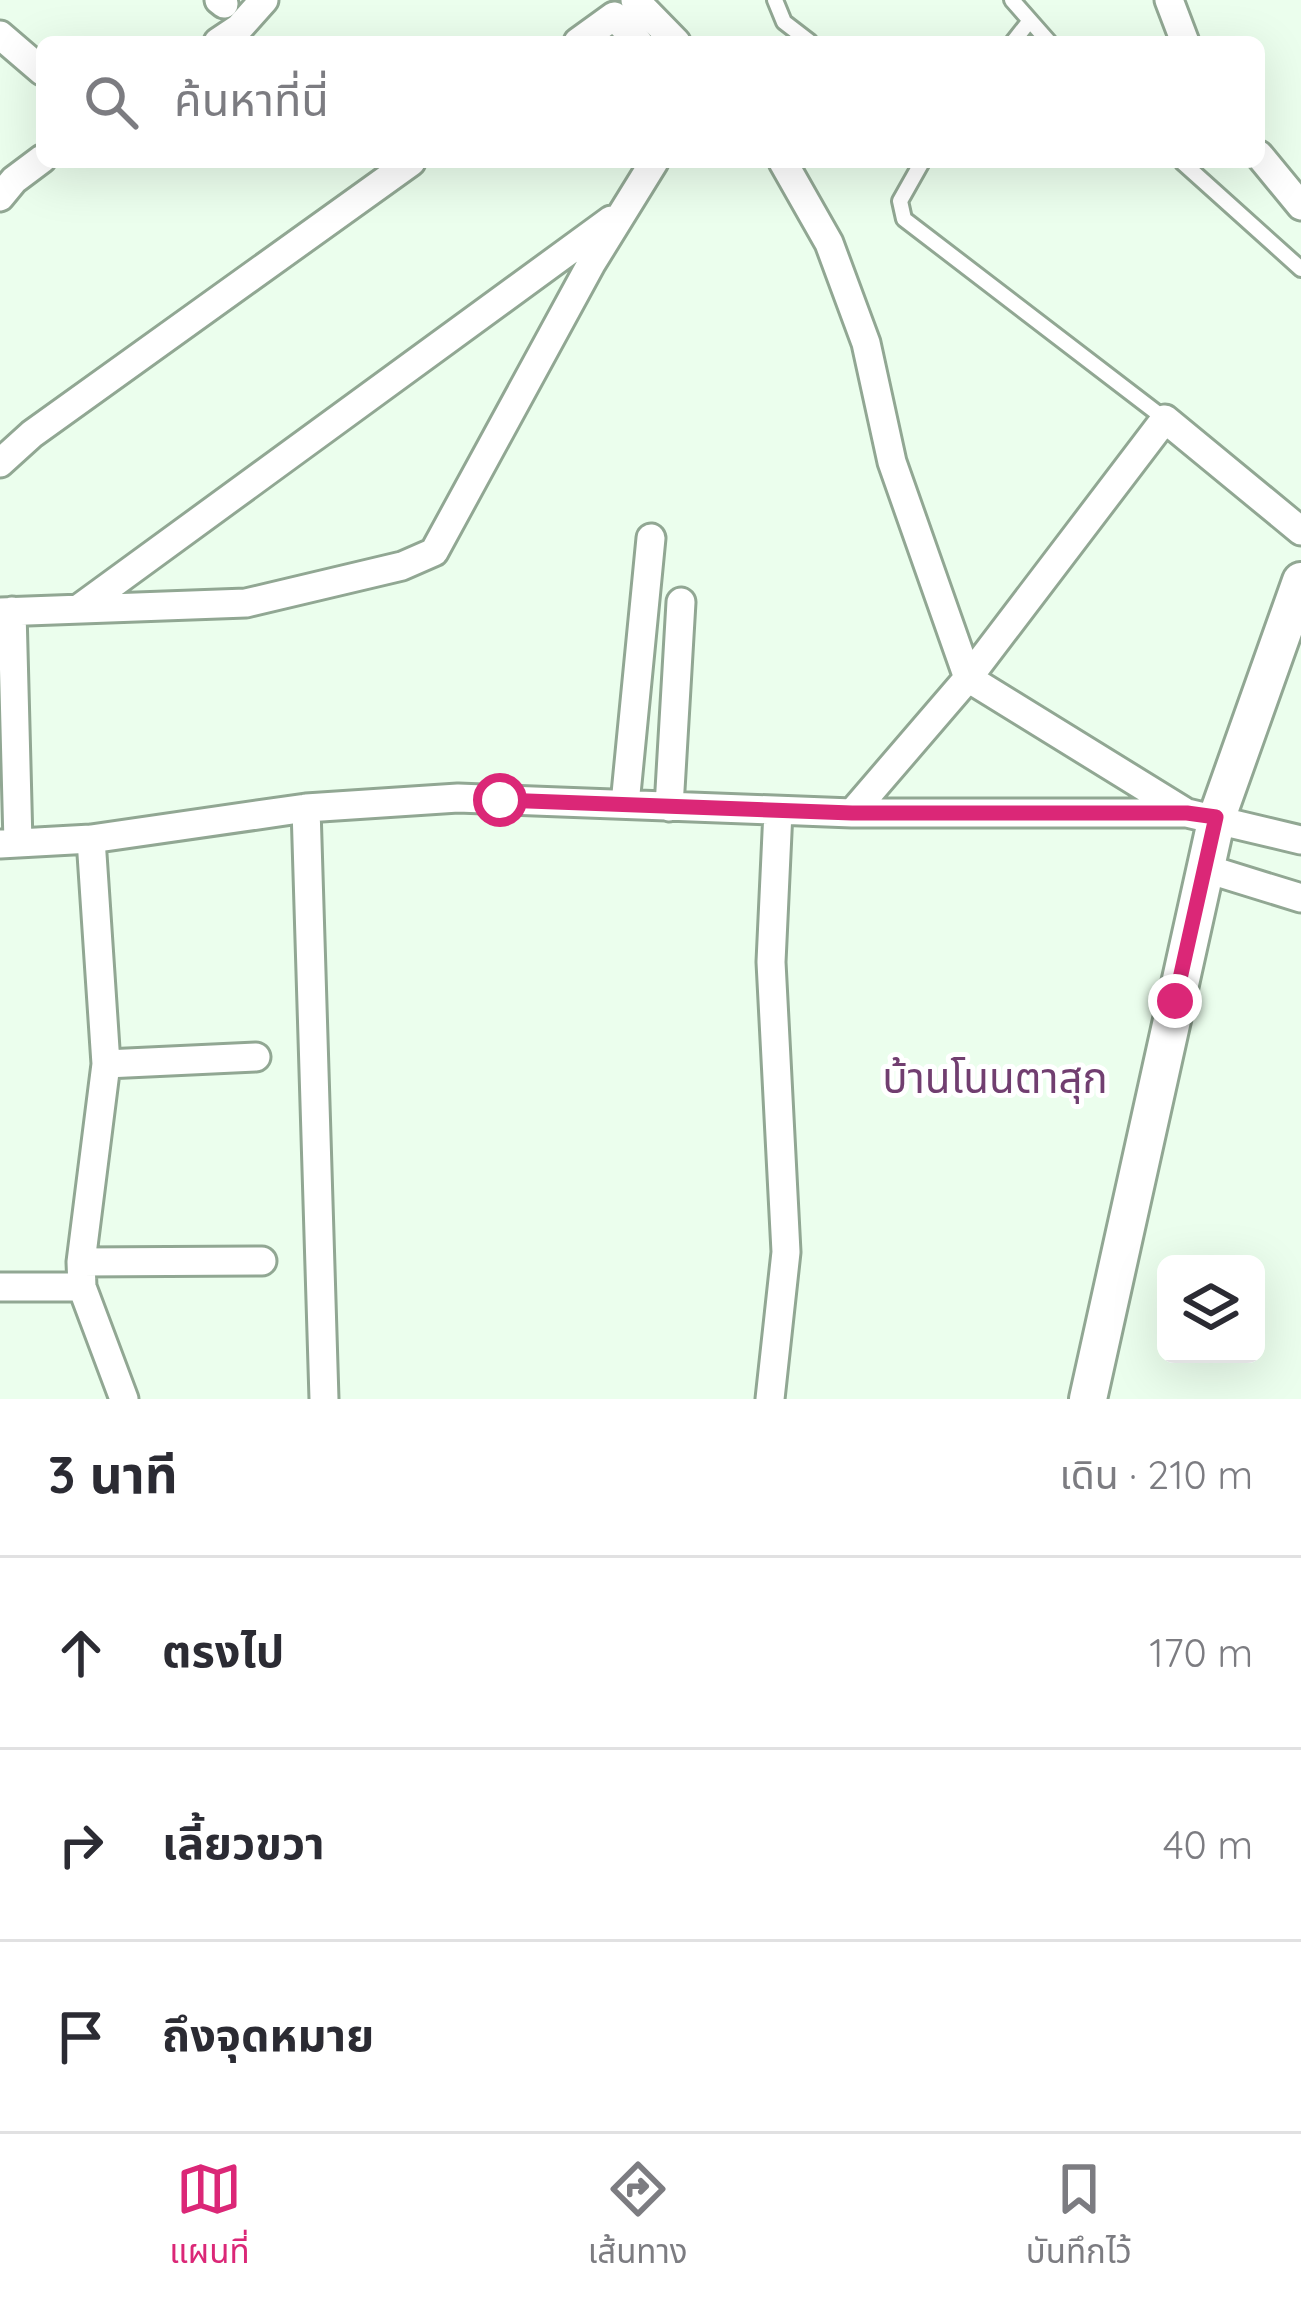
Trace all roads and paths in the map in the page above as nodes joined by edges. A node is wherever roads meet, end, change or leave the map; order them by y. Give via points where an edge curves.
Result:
1 (264, 0) edge
2 (635, 0) edge
3 (775, 0) edge
4 (1012, 0) edge
5 (1169, 0) edge
6 (1028, 23) junction
7 (0, 35) edge
8 (227, 36) edge
9 (586, 36) edge
10 (632, 36) edge
11 (670, 36) edge
12 (802, 36) edge
13 (1018, 36) edge
14 (1042, 36) edge
15 (1183, 36) edge
16 (36, 65) edge
17 (1265, 162) edge
18 (36, 164) edge
19 (403, 168) edge
20 (650, 168) edge
21 (786, 168) edge
22 (919, 168) edge
23 (1188, 168) edge
24 (0, 197) edge
25 (1301, 206) edge
26 (624, 210) junction
27 (1301, 269) edge
28 (1165, 419) junction
29 (0, 463) edge
30 (1301, 531) edge
31 (651, 538) dead end
32 (1301, 580) edge
33 (681, 602) dead end
34 (81, 607) junction
35 (6, 612) edge
36 (968, 678) junction
37 (626, 804) junction
38 (670, 806) junction
39 (305, 808) junction
40 (778, 811) junction
41 (852, 813) junction
42 (1202, 815) junction
43 (91, 839) junction
44 (1301, 840) edge
45 (9, 844) edge
46 (1204, 868) junction
47 (1301, 898) edge
48 (256, 1057) dead end
49 (106, 1064) junction
50 (262, 1261) dead end
51 (82, 1274) junction
52 (0, 1287) edge
53 (124, 1399) edge
54 (324, 1399) edge
55 (770, 1399) edge
56 (1088, 1399) edge

1 - 8 street
2 - 11 street
3 - 12 lane via 784,22
4 - 6 lane
5 - 15 street
6 - 13 lane
6 - 14 lane
7 - 16 street
9 - 10 street via 614,16
17 - 25 street
18 - 24 street
19 - 29 street
20 - 26 street
21 - 36 street via 829,243 858,323 892,462
22 - 28 lane via 900,201 904,218
23 - 27 lane
26 - 34 street
26 - 34 street via 434,552 246,603
28 - 30 street
28 - 36 street
31 - 37 street
32 - 42 street
33 - 38 street
34 - 35 street
35 - 45 street
36 - 41 street
36 - 42 street
37 - 38 street
37 - 39 street via 458,798
38 - 40 street
39 - 43 street
39 - 54 street
40 - 41 street
40 - 55 street via 771,962 786,1252
41 - 42 street
42 - 44 street
42 - 46 street
43 - 45 street
43 - 49 street
46 - 47 street
46 - 56 street
48 - 49 street
49 - 51 street
50 - 51 street
51 - 52 street
51 - 53 street

